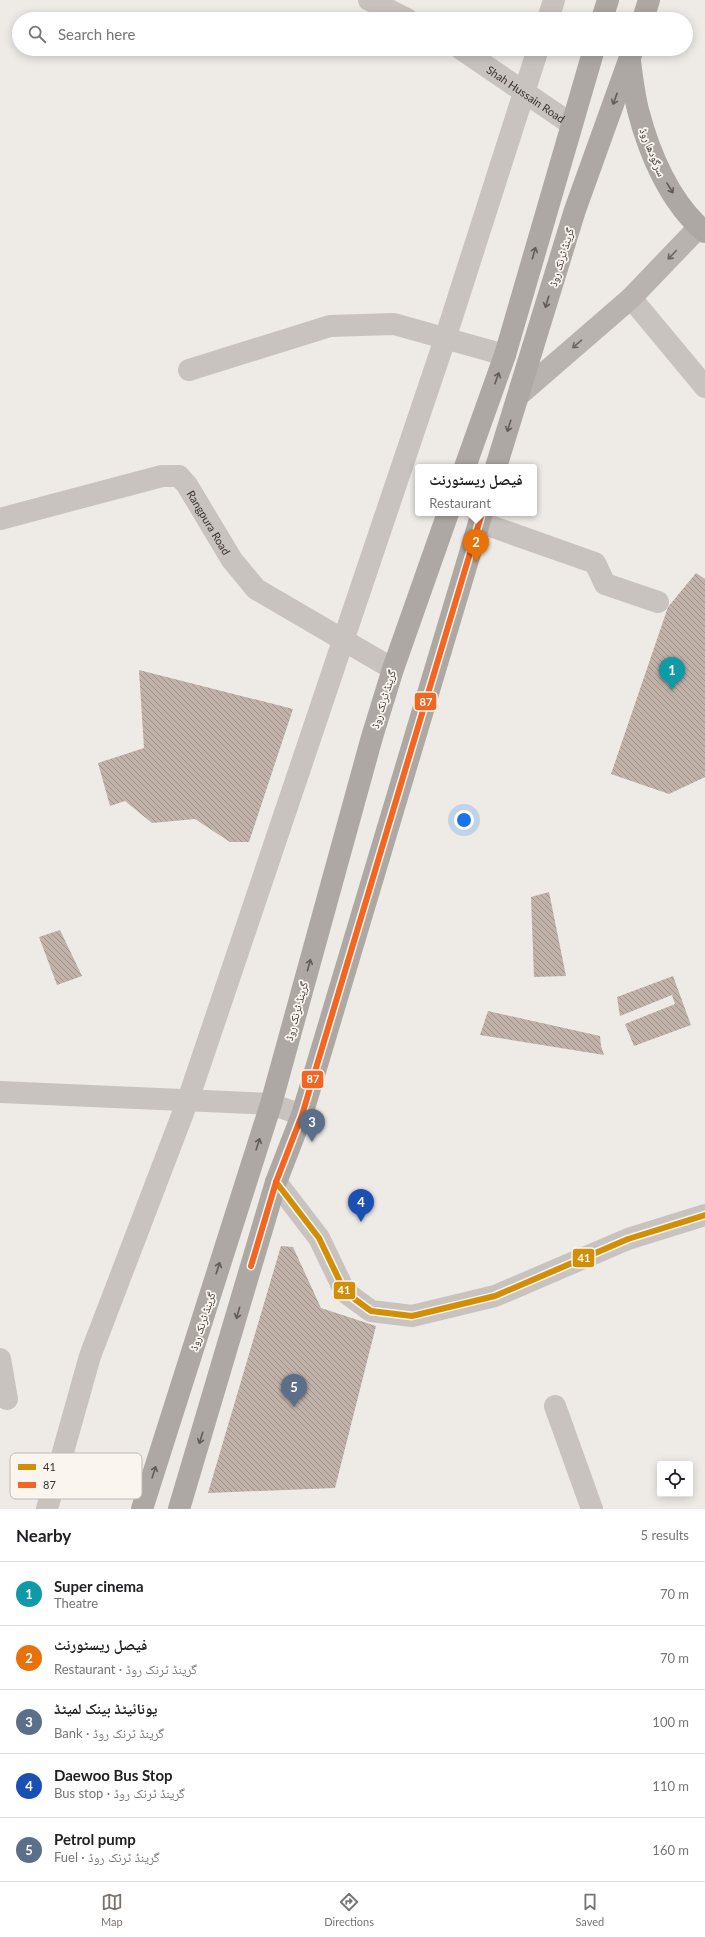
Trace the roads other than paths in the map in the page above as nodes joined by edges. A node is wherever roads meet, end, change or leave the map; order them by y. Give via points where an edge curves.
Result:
1 (369, 0) edge
2 (554, 0) edge
3 (608, 0) edge
4 (649, 0) edge
5 (393, 12) edge
6 (550, 12) edge
7 (604, 12) edge
8 (645, 12) edge
9 (471, 56) edge
10 (536, 56) edge
11 (592, 56) edge
12 (630, 56) edge
13 (631, 56) edge
14 (524, 93) junction
15 (571, 124) junction
16 (702, 230) edge
17 (631, 298) junction
18 (446, 339) junction
19 (504, 355) junction
20 (189, 370) dead end
21 (705, 387) edge
22 (519, 395) junction
23 (466, 464) edge
24 (497, 464) edge
25 (447, 516) edge
26 (481, 517) edge
27 (0, 519) edge
28 (658, 602) dead end
29 (344, 641) junction
30 (392, 669) junction
31 (0, 1092) edge
32 (188, 1100) junction
33 (271, 1104) junction
34 (302, 1115) junction
35 (276, 1182) junction
36 (705, 1215) edge
37 (0, 1359) edge
38 (7, 1399) dead end
39 (555, 1406) dead end
40 (63, 1453) edge
41 (50, 1499) edge
42 (47, 1509) edge
43 (142, 1509) edge
44 (179, 1509) edge
45 (592, 1509) edge

1 - 5 street
2 - 6 street
3 - 7 main road
4 - 8 main road
9 - 14 street, Shah Hussain Road
10 - 14 street
11 - 15 main road
12 -> 22 main road, گرینڈ ٹرنک روڈ via 575,210
13 -> 16 main road, سرگودھا روڈ via 637,109 659,168 678,201
14 - 15 street, Shah Hussain Road
14 - 18 street
19 -> 15 main road
16 -> 17 main road
17 - 21 street
17 -> 22 main road
18 - 19 street
18 - 20 street via 394,324 330,326
18 - 29 street
23 -> 19 main road
22 -> 24 main road, گرینڈ ٹرنک روڈ
25 - 30 main road, گرینڈ ٹرنک روڈ
26 - 28 street via 595,563 605,584
26 - 34 main road
27 - 29 street, Rangpura Road via 162,476 179,476 232,560 256,589
29 - 30 street, Rangpura Road
29 - 32 street
33 -> 30 main road, گرینڈ ٹرنک روڈ
31 - 32 street
32 - 33 street
32 - 40 street via 90,1356
33 - 34 street
43 -> 33 main road, گرینڈ ٹرنک روڈ
34 - 35 main road
35 - 36 street via 319,1238 345,1292 371,1311 412,1316 495,1296 628,1239
35 -> 44 main road
37 - 38 street
39 - 45 street
41 - 42 street

